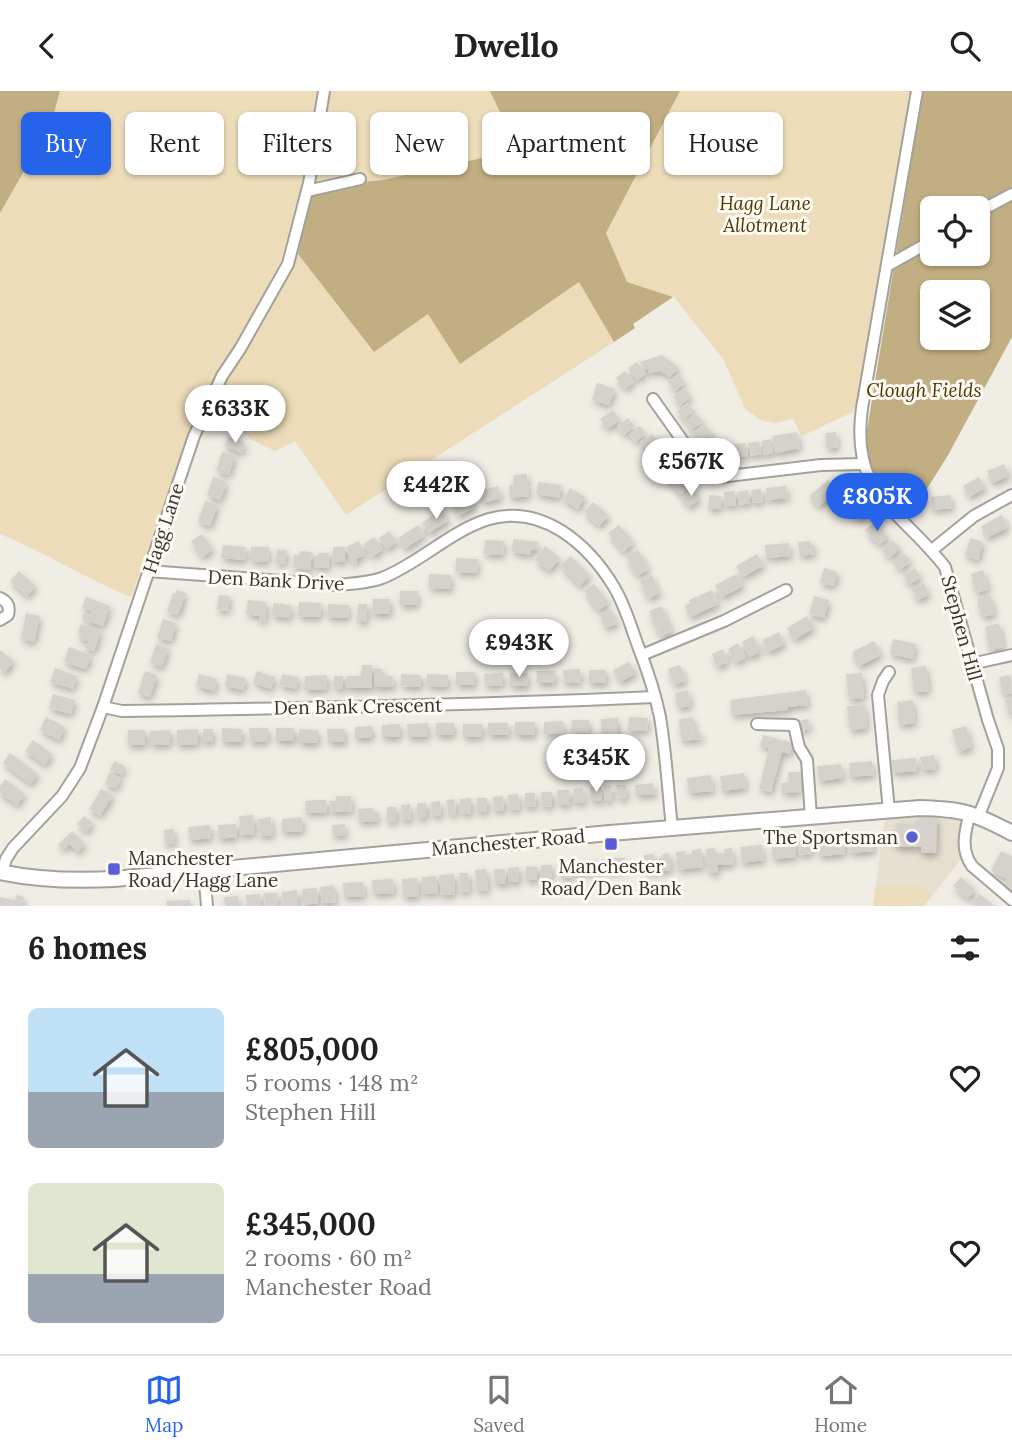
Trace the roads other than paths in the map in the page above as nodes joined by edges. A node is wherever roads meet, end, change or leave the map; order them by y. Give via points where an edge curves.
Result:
1 (324, 91) edge
2 (917, 91) edge
3 (360, 180) dead end
4 (307, 191) junction
5 (1012, 194) edge
6 (990, 206) edge
7 (920, 248) edge
8 (887, 267) junction
9 (653, 399) dead end
10 (863, 464) junction
11 (1012, 495) edge
12 (932, 550) junction
13 (148, 571) junction
14 (786, 590) dead end
15 (0, 598) edge
16 (0, 620) edge
17 (642, 655) junction
18 (1012, 655) edge
19 (971, 664) junction
20 (889, 672) dead end
21 (655, 697) junction
22 (103, 708) junction
23 (757, 725) dead end
24 (889, 811) junction
25 (975, 814) junction
26 (811, 817) junction
27 (672, 828) junction
28 (1012, 833) edge
29 (204, 871) junction
30 (1, 872) edge
31 (1012, 900) edge
32 (207, 906) edge

1 - 4 street, Hagg Lane
2 - 8 street
3 - 4 street
4 - 13 street, Hagg Lane via 288,264 210,399
5 - 6 street
7 - 8 street
8 - 10 street via 860,425
9 - 10 street via 699,464 720,477
10 - 12 street, Stephen Hill via 888,507
11 - 12 street via 974,516
12 - 19 street, Stephen Hill via 945,567
13 - 17 street, Den Bank Drive via 358,584 400,569 477,524 530,517 566,533 601,567 623,605
13 - 22 street, Hagg Lane
14 - 17 street
15 - 16 street via 10,608
17 - 21 street, Den Bank Drive
18 - 19 street
19 - 25 street, Stephen Hill via 999,749 998,768
20 - 24 street via 878,695
21 - 22 street, Den Bank Crescent
21 - 27 street, Den Bank Drive
22 - 30 street, Hagg Lane via 73,781 13,848
23 - 26 street via 794,725 807,760
24 - 25 main road, Manchester Road via 948,809
24 - 26 main road, Manchester Road
25 - 28 main road, Manchester Road
25 - 31 street, Stephen Hill via 964,841 967,859
26 - 27 main road, Manchester Road
27 - 29 main road, Manchester Road
29 - 30 main road, Manchester Road via 73,881
29 - 32 street

